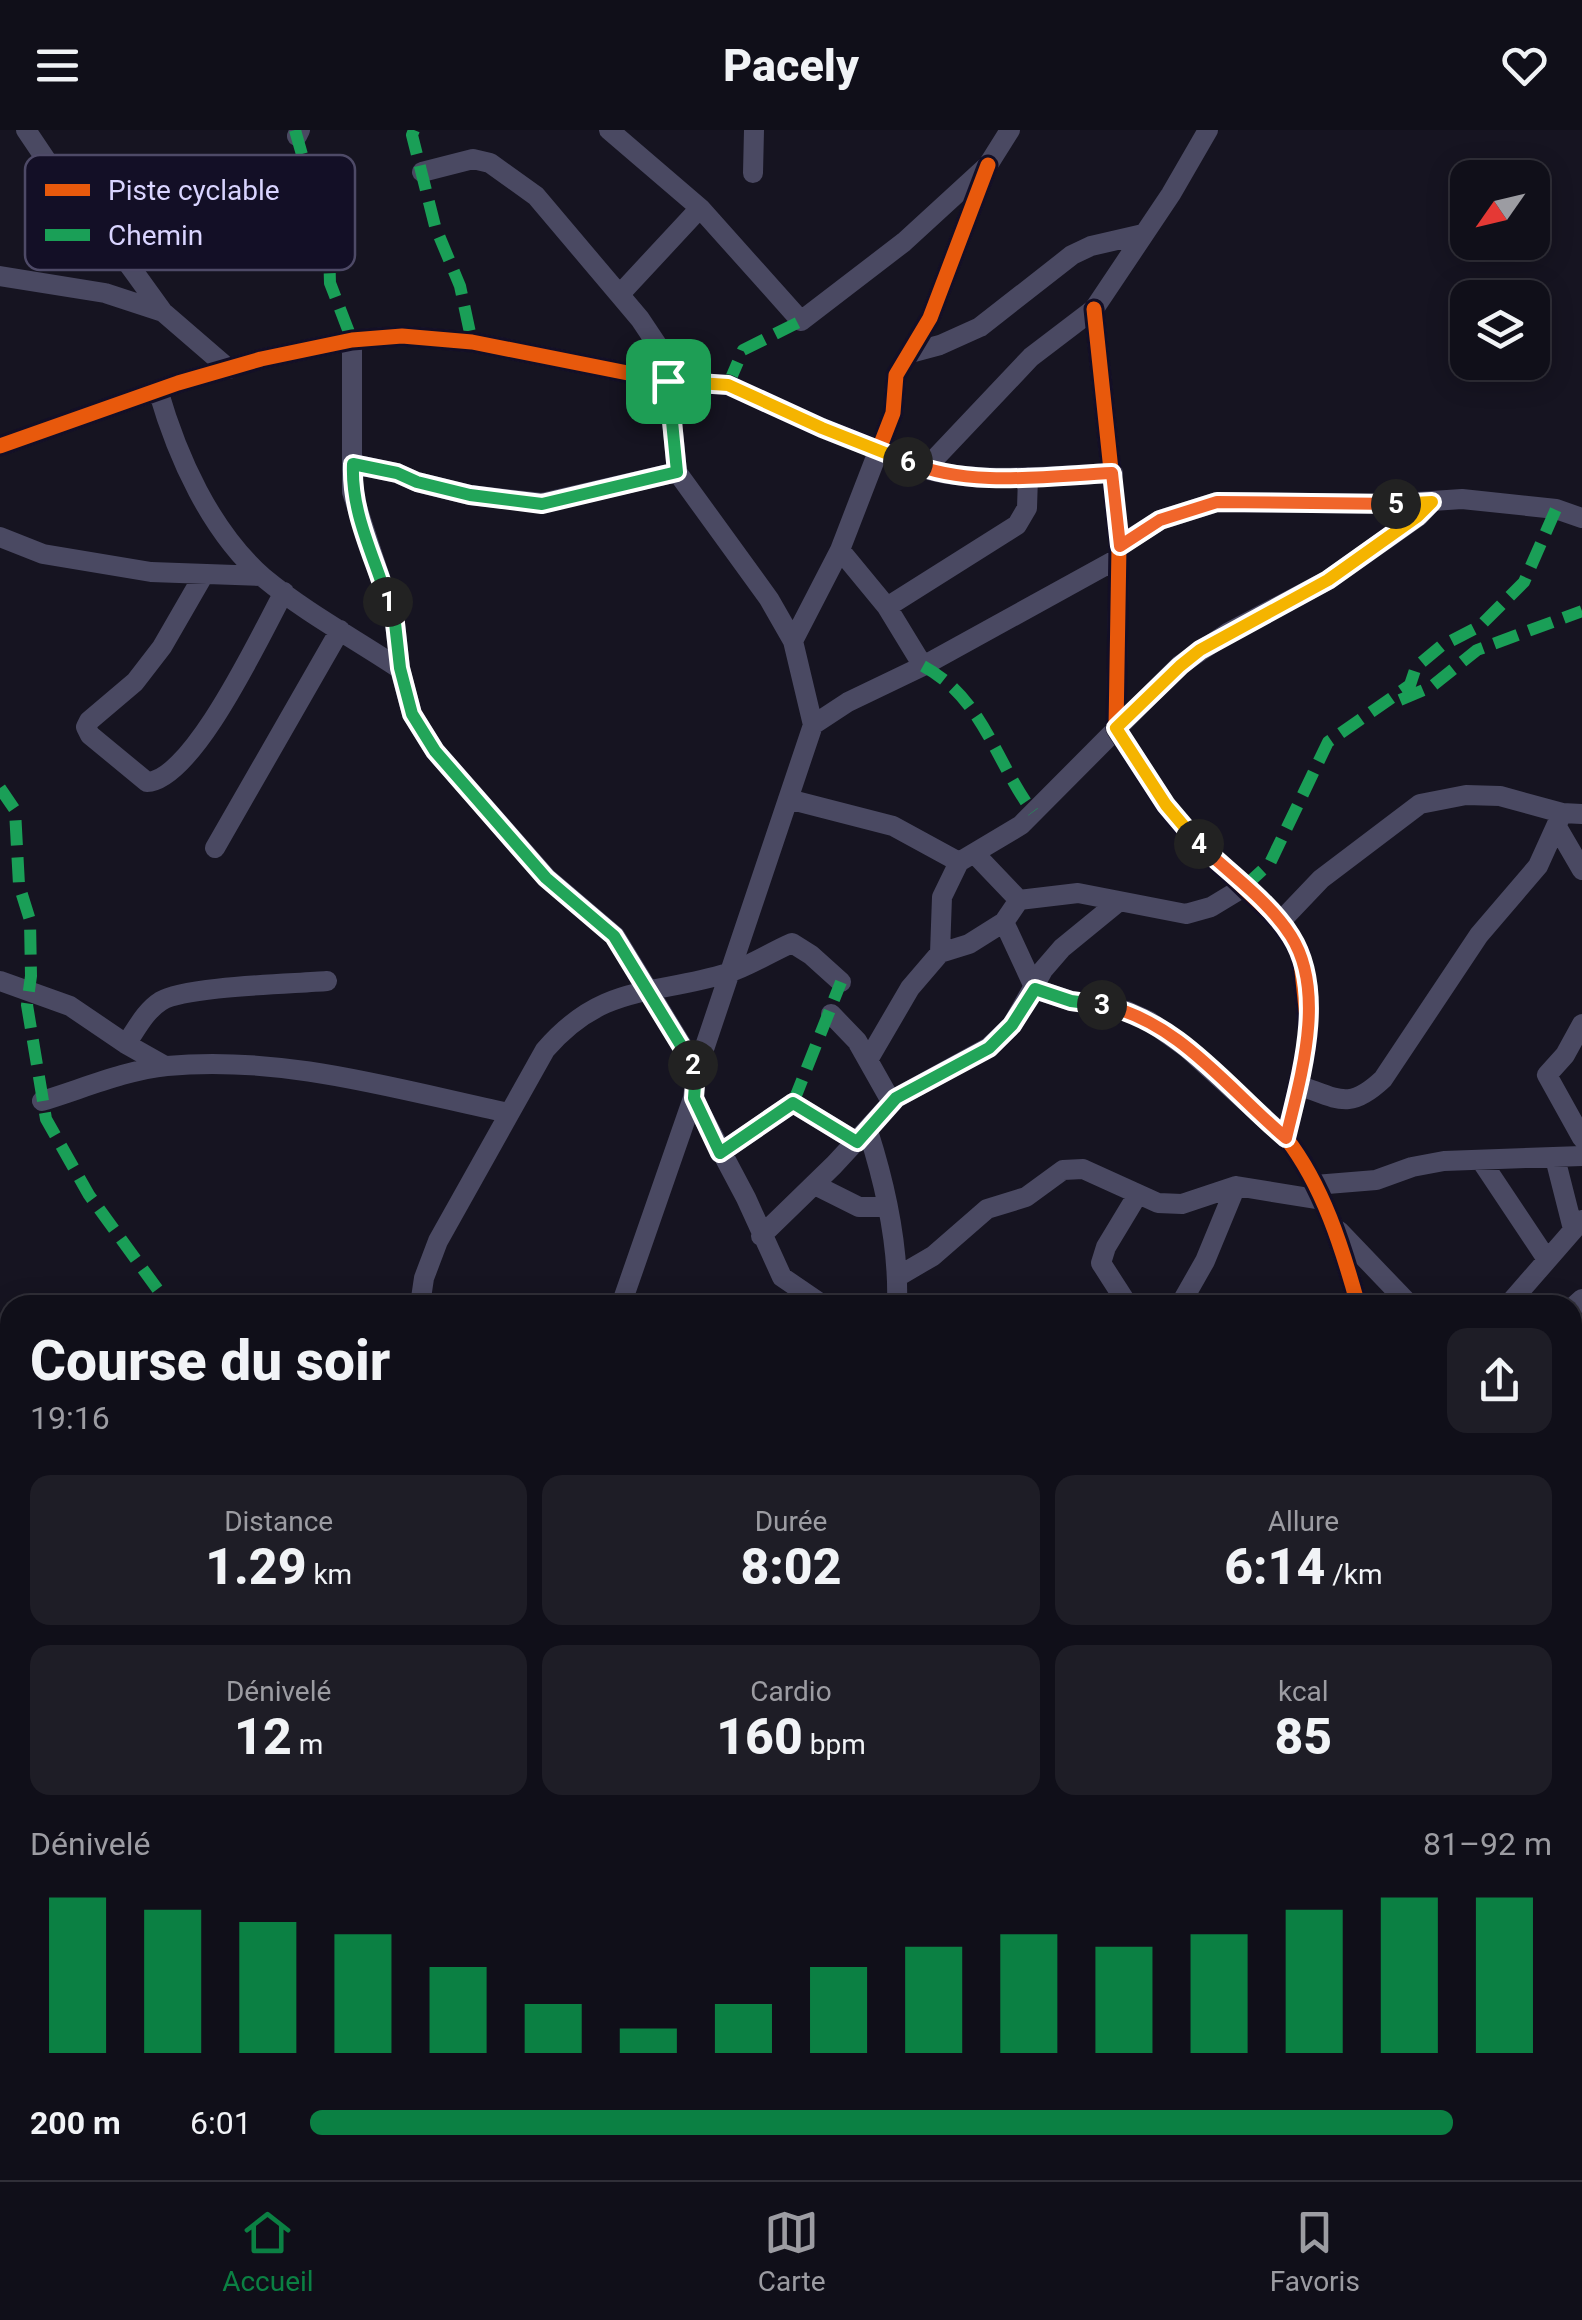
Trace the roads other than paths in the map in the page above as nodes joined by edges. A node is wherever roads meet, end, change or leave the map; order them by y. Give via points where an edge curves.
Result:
1 (26, 130) edge
2 (608, 130) edge
3 (754, 130) edge
4 (1010, 130) edge
5 (1208, 130) edge
6 (43, 155) edge
7 (988, 166) junction
8 (422, 172) dead end
9 (753, 173) dead end
10 (700, 208) junction
11 (1143, 234) junction
12 (132, 270) edge
13 (0, 276) edge
14 (621, 293) junction
15 (1094, 308) junction
16 (162, 312) junction
17 (352, 340) junction
18 (910, 354) junction
19 (229, 368) junction
20 (668, 381) junction
21 (158, 390) junction
22 (0, 446) edge
23 (879, 449) junction
24 (353, 464) junction
25 (925, 469) junction
26 (677, 472) junction
27 (1112, 473) junction
28 (1028, 476) junction
29 (1432, 502) junction
30 (1582, 518) edge
31 (0, 537) edge
32 (840, 550) junction
33 (1119, 552) junction
34 (203, 576) junction
35 (262, 576) junction
36 (284, 592) junction
37 (887, 607) junction
38 (340, 630) junction
39 (793, 641) junction
40 (923, 666) junction
41 (400, 668) junction
42 (813, 725) junction
43 (1116, 728) junction
44 (788, 799) junction
45 (1567, 818) edge
46 (215, 848) dead end
47 (967, 858) junction
48 (1582, 870) edge
49 (1244, 887) junction
50 (1018, 900) junction
51 (1117, 903) junction
52 (1004, 922) junction
53 (1280, 922) junction
54 (940, 954) junction
55 (730, 972) junction
56 (0, 981) edge
57 (327, 981) dead end
58 (841, 982) dead end
59 (649, 989) junction
60 (1035, 989) junction
61 (830, 1014) dead end
62 (1582, 1024) edge
63 (126, 1044) junction
64 (868, 1060) junction
65 (164, 1066) junction
66 (696, 1070) junction
67 (1298, 1085) junction
68 (694, 1098) junction
69 (42, 1101) dead end
70 (892, 1103) junction
71 (508, 1113) junction
72 (862, 1136) junction
73 (1286, 1138) junction
74 (1582, 1138) edge
75 (720, 1153) junction
76 (1582, 1156) edge
77 (1555, 1158) junction
78 (1482, 1162) junction
79 (814, 1185) junction
80 (1236, 1186) junction
81 (1319, 1193) junction
82 (1138, 1194) junction
83 (888, 1207) junction
84 (1330, 1222) junction
85 (1577, 1225) edge
86 (760, 1236) junction
87 (1546, 1258) junction
88 (897, 1278) junction
89 (421, 1295) edge
90 (625, 1295) edge
91 (808, 1295) edge
92 (897, 1295) edge
93 (1122, 1295) edge
94 (1186, 1295) edge
95 (1355, 1295) edge
96 (1400, 1295) edge
97 (1516, 1295) edge

1 - 6 street
2 - 10 street
3 - 9 street
4 - 7 street
5 - 11 street
7 - 10 street via 801,321
7 - 18 street
8 - 14 street via 473,159 490,163 536,196
10 - 14 street
11 - 15 street
11 - 18 street via 1072,255 980,326
12 - 16 street
13 - 16 street via 105,293
14 - 20 street via 666,358
15 - 25 street via 1031,356
15 - 27 street
16 - 19 street
17 - 19 street
17 - 20 street via 472,342
17 - 24 street
18 - 23 street via 896,375 893,414
19 - 21 street
20 - 23 street via 728,385
20 - 26 street
21 - 22 street
21 - 35 street via 203,500
23 - 25 street
23 - 32 street
24 - 26 street via 470,495 542,504
24 - 41 street via 352,492 395,623
25 - 28 street
26 - 39 street
27 - 28 street
27 - 33 street
28 - 37 street via 1028,508 1017,525
29 - 30 street via 1490,500
29 - 33 street via 1217,502 1160,520
29 - 43 street via 1328,580 1200,650
31 - 34 street via 43,554
32 - 37 street
32 - 39 street
33 - 40 street
33 - 43 street
34 - 35 street
34 - 36 street via 162,648 86,727 147,782 172,770 210,727
35 - 36 street
36 - 38 street
37 - 40 street
38 - 41 street
38 - 46 street
39 - 42 street
40 - 42 street
41 - 59 street via 412,714 435,751 546,878 614,936
42 - 44 street
43 - 47 street via 1021,825
43 - 49 street via 1191,837
44 - 47 street via 893,826
44 - 55 street
45 - 48 street
45 - 53 street via 1500,796 1420,804 1321,880
45 - 67 street via 1366,1096 1338,1098
47 - 50 street
47 - 54 street via 942,898
49 - 51 street via 1192,913
49 - 53 street
50 - 51 street via 1078,893
50 - 52 street
51 - 60 street via 1062,948
52 - 54 street
52 - 60 street
53 - 67 street via 1300,952 1308,1012 1310,1037
54 - 64 street via 910,988
55 - 58 street via 792,943
55 - 59 street
55 - 66 street
56 - 63 street via 70,1006
57 - 63 street via 162,1000
59 - 66 street
59 - 71 street via 586,1012 565,1027
60 - 70 street via 989,1048
60 - 73 street via 1149,1021
61 - 64 street
62 - 74 street via 1548,1077
63 - 65 street
64 - 70 street
65 - 69 street
65 - 71 street via 244,1064 328,1074
66 - 68 street
67 - 73 street
68 - 75 street
68 - 90 street
70 - 72 street
71 - 89 street via 438,1241
72 - 75 street via 793,1103
72 - 79 street
72 - 83 street via 884,1181
73 - 81 street
75 - 86 street
76 - 77 street
77 - 78 street
77 - 85 street
78 - 81 street via 1429,1163
78 - 87 street
79 - 83 street via 858,1206
79 - 86 street
80 - 81 street
80 - 82 street via 1182,1204
80 - 94 street
81 - 84 street
82 - 88 street via 1071,1167 1017,1201 987,1209
82 - 93 street via 1101,1263
83 - 88 street
84 - 95 street
84 - 96 street
85 - 87 street
86 - 91 street via 782,1277
87 - 97 street
88 - 92 street

